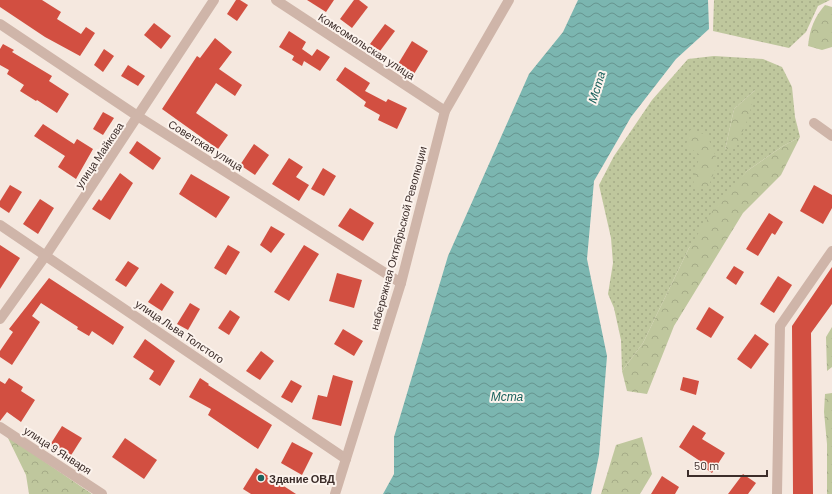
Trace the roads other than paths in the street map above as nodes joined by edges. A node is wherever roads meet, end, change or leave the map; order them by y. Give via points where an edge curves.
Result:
1 (214, 0) edge
2 (276, 0) edge
3 (509, 0) edge
4 (0, 24) edge
5 (445, 111) junction
6 (139, 117) junction
7 (814, 123) dead end
8 (832, 136) edge
9 (0, 225) edge
10 (832, 251) edge
11 (46, 255) junction
12 (400, 283) junction
13 (0, 319) edge
14 (0, 427) edge
15 (346, 459) junction
16 (102, 494) edge
17 (335, 494) edge
18 (777, 494) edge

1 - 6 street, улица Майкова
2 - 5 street, Комсомольская улица
3 - 5 street, набережная Октябрьской Революции
4 - 6 street, Советская улица
5 - 12 street, набережная Октябрьской Революции
6 - 11 street, улица Майкова
6 - 12 street, Советская улица
7 - 8 street
9 - 11 street, улица Льва Толстого
10 - 18 street via 780,326
11 - 13 street, улица Майкова
11 - 15 street, улица Льва Толстого
12 - 15 street, набережная Октябрьской Революции
14 - 16 street, улица 9 Января
15 - 17 street, набережная Октябрьской Революции

